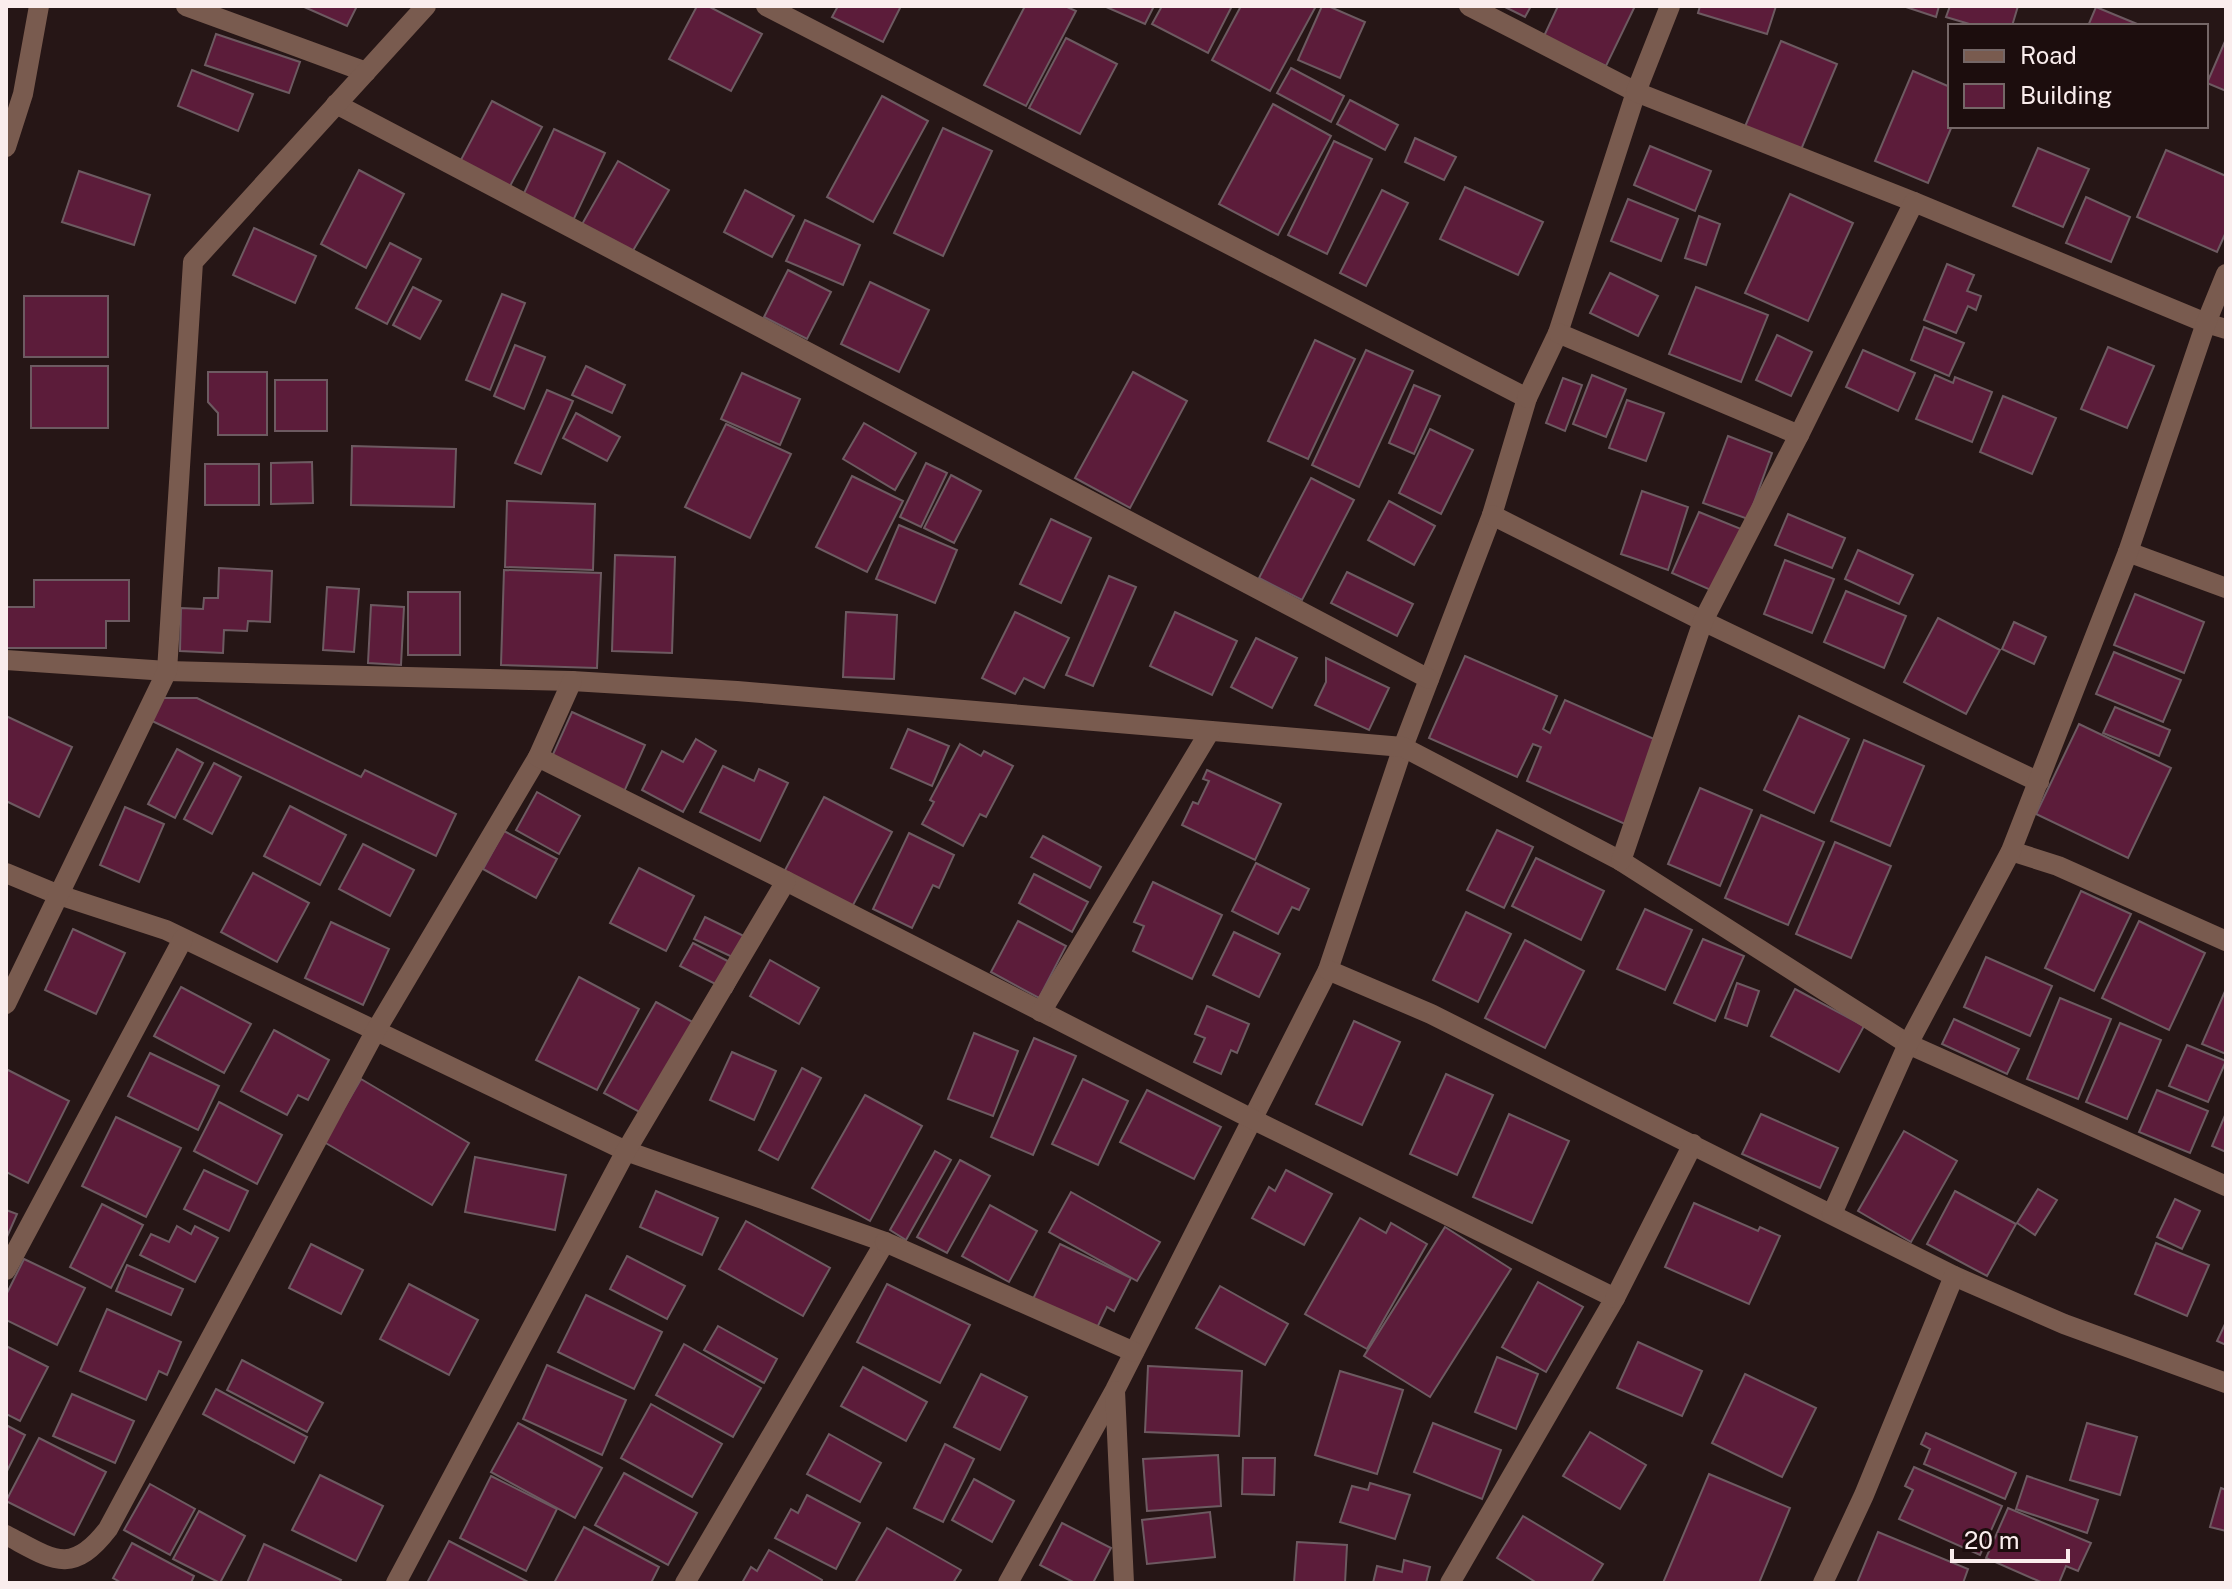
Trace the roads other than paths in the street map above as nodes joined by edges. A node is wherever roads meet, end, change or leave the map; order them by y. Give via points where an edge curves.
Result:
1 (39, 6) edge
2 (186, 6) edge
3 (426, 6) edge
4 (766, 6) edge
5 (1469, 6) edge
6 (1670, 6) edge
7 (366, 72) junction
8 (1636, 92) junction
9 (336, 104) junction
10 (6, 147) edge
11 (1914, 202) junction
12 (2226, 274) edge
13 (2206, 323) junction
14 (2226, 329) edge
15 (1558, 333) junction
16 (1527, 398) junction
17 (1799, 435) junction
18 (1492, 515) junction
19 (2128, 552) junction
20 (2226, 588) edge
21 (1703, 621) junction
22 (6, 660) edge
23 (167, 671) junction
24 (1429, 679) junction
25 (572, 681) junction
26 (1210, 731) junction
27 (1403, 747) junction
28 (538, 757) junction
29 (2039, 782) junction
30 (2011, 851) junction
31 (1621, 861) junction
32 (6, 873) edge
33 (786, 881) junction
34 (59, 895) junction
35 (183, 939) junction
36 (2226, 941) edge
37 (1328, 970) junction
38 (6, 1004) edge
39 (1041, 1012) junction
40 (375, 1032) junction
41 (1908, 1044) junction
42 (1252, 1119) junction
43 (1693, 1144) junction
44 (626, 1151) junction
45 (2226, 1186) edge
46 (1832, 1214) junction
47 (885, 1242) junction
48 (6, 1270) edge
49 (1954, 1276) junction
50 (1615, 1298) junction
51 (1134, 1352) junction
52 (2226, 1383) edge
53 (1115, 1390) junction
54 (6, 1535) edge
55 (396, 1583) edge
56 (685, 1583) edge
57 (1008, 1583) edge
58 (1124, 1583) edge
59 (1450, 1583) edge
60 (1823, 1583) edge

1 - 10 street via 23,94
2 - 7 street
3 - 7 street
4 - 16 street
5 - 8 street
6 - 8 street
7 - 9 street
8 - 11 street
8 - 15 street
9 - 23 street via 193,262
9 - 24 street
11 - 13 street
11 - 17 street
12 - 13 street
13 - 14 street
13 - 19 street
15 - 16 street
15 - 17 street
16 - 18 street
17 - 21 street
18 - 21 street
18 - 24 street
19 - 20 street
19 - 29 street
21 - 29 street
21 - 31 street
22 - 23 street
23 - 25 street
23 - 34 street
24 - 27 street
25 - 26 street
25 - 28 street
26 - 27 street
26 - 39 street
27 - 31 street
27 - 37 street
28 - 33 street
28 - 40 street
29 - 30 street
30 - 36 street via 2058,866
30 - 41 street
31 - 41 street
32 - 34 street
33 - 39 street
33 - 44 street
34 - 35 street
34 - 38 street
35 - 40 street
35 - 48 street
37 - 42 street
37 - 43 street via 1431,1014
39 - 42 street
40 - 44 street
40 - 54 street via 108,1529 94,1548 67,1560 52,1559
41 - 45 street
41 - 46 street
42 - 50 street
42 - 51 street
43 - 46 street
43 - 50 street
44 - 47 street
44 - 55 street
46 - 49 street
47 - 51 street
47 - 56 street
49 - 52 street via 2064,1324
49 - 60 street
50 - 59 street
51 - 53 street
53 - 57 street
53 - 58 street

